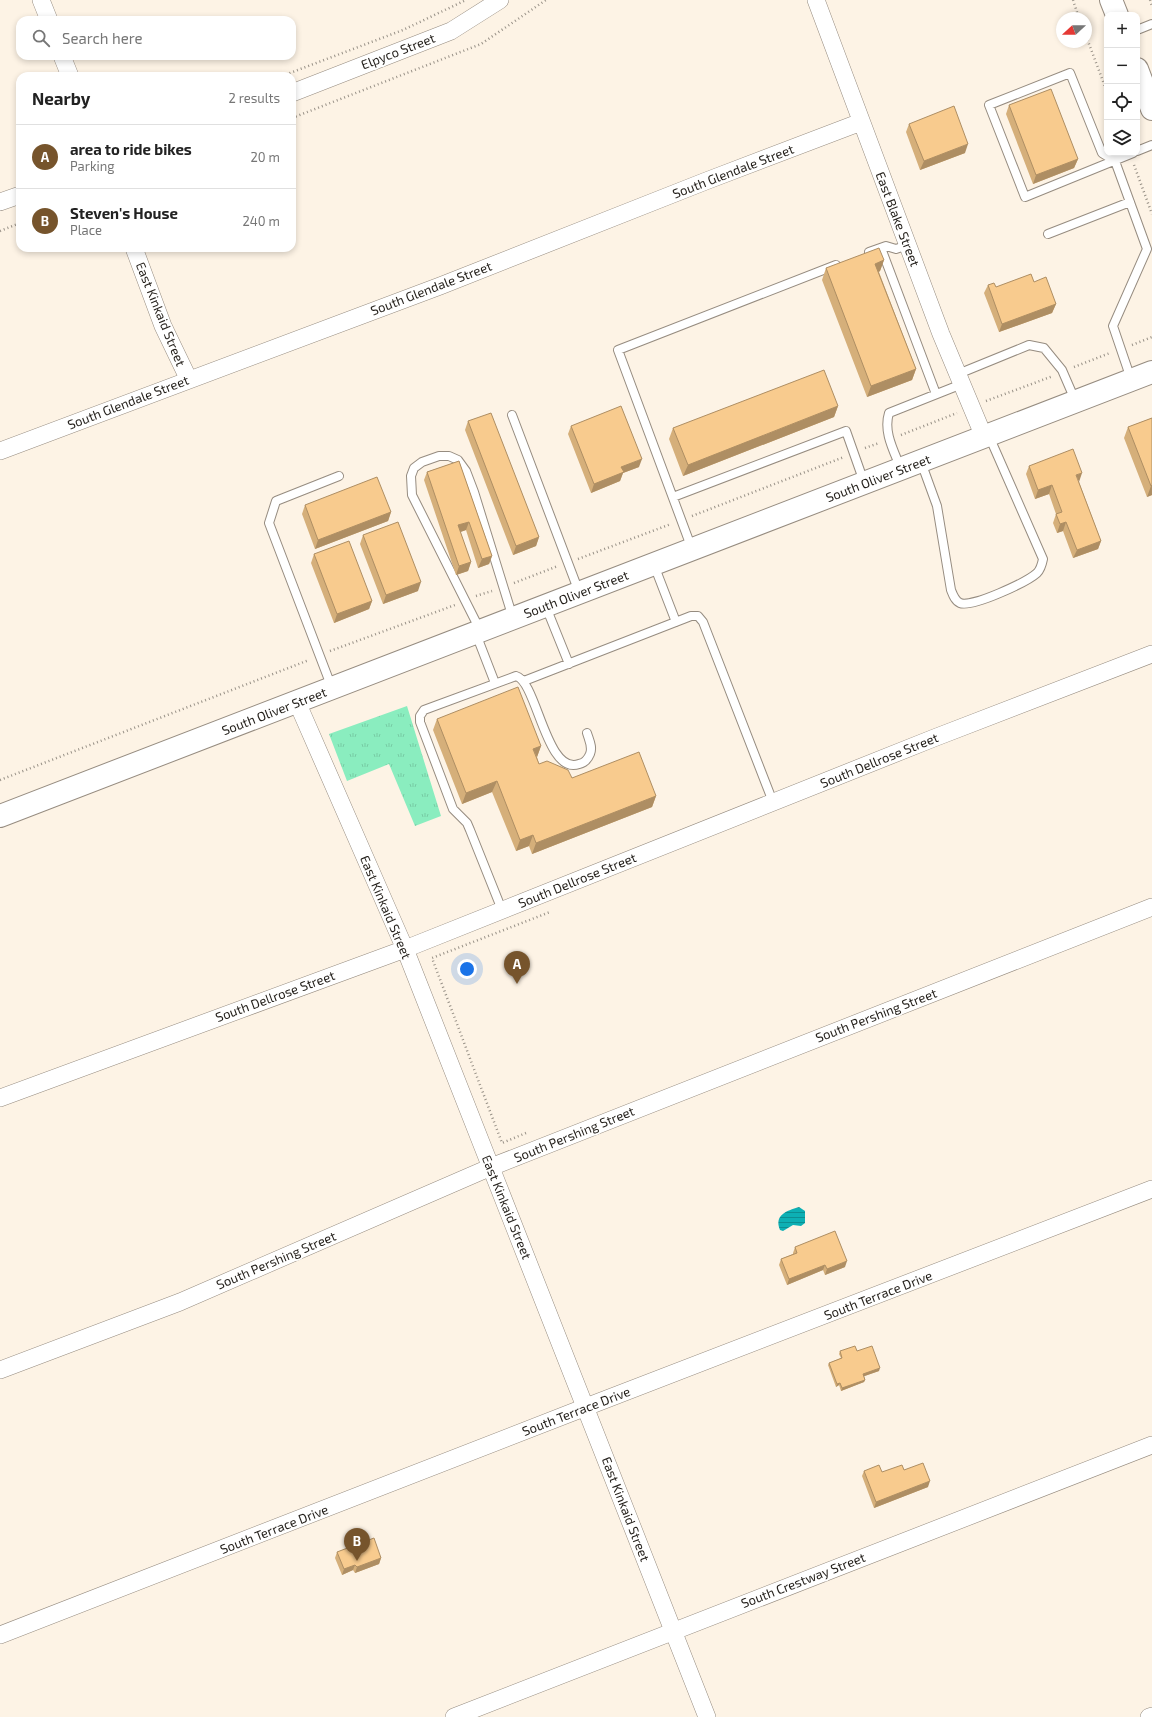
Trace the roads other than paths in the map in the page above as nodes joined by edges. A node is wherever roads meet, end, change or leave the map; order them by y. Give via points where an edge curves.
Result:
1 (41, 0) edge
2 (500, 0) edge
3 (816, 0) edge
4 (1111, 0) edge
5 (1116, 12) edge
6 (47, 16) edge
7 (1152, 24) edge
8 (1140, 29) edge
9 (64, 60) edge
10 (68, 72) edge
11 (1140, 77) edge
12 (296, 91) edge
13 (1152, 108) edge
14 (861, 122) junction
15 (1152, 145) edge
16 (1140, 150) edge
17 (1126, 156) edge
18 (1115, 161) junction
19 (16, 196) edge
20 (0, 202) edge
21 (1130, 202) junction
22 (1048, 234) dead end
23 (908, 245) junction
24 (881, 248) junction
25 (1150, 248) edge
26 (135, 252) edge
27 (859, 256) edge
28 (845, 262) edge
29 (1152, 372) edge
30 (960, 379) junction
31 (188, 380) junction
32 (1131, 380) junction
33 (936, 394) junction
34 (1075, 402) junction
35 (512, 416) dead end
36 (986, 436) junction
37 (0, 451) edge
38 (911, 465) junction
39 (339, 476) dead end
40 (864, 483) junction
41 (673, 497) junction
42 (693, 550) junction
43 (654, 564) junction
44 (580, 593) junction
45 (546, 606) junction
46 (513, 619) junction
47 (676, 622) junction
48 (478, 632) junction
49 (1152, 654) edge
50 (569, 664) junction
51 (524, 681) junction
52 (495, 683) junction
53 (332, 689) junction
54 (297, 702) junction
55 (587, 733) dead end
56 (773, 802) junction
57 (0, 816) edge
58 (1152, 907) edge
59 (502, 910) junction
60 (404, 948) junction
61 (0, 1098) edge
62 (492, 1167) junction
63 (1152, 1189) edge
64 (0, 1370) edge
65 (586, 1407) junction
66 (1152, 1445) edge
67 (673, 1630) junction
68 (0, 1635) edge
69 (454, 1717) edge
70 (707, 1717) edge

1 - 6 street
2 - 12 street, Elpyco Street via 451,31
3 - 14 street, East Blake Street
4 - 5 main road
7 - 8 lane
9 - 10 street
11 - 13 main road
14 - 23 street, East Blake Street
14 - 31 street, South Glendale Street via 440,286
15 - 16 lane
17 - 18 lane
18 - 18 lane via 1102,153 1070,73 989,105 1025,197
18 - 21 lane
19 - 20 street
21 - 22 lane
21 - 25 lane
23 - 24 lane via 896,249 886,246
23 - 30 street, East Blake Street
24 - 27 lane
24 - 33 lane
25 - 32 lane via 1113,326
26 - 31 street, East Kinkaid Street via 163,326
28 - 41 lane via 618,350
29 - 32 main road, South Oliver Street
30 - 33 lane
30 - 34 lane via 1029,345 1044,348 1062,370
30 - 36 street, East Blake Street
31 - 37 street, South Glendale Street
32 - 34 main road, South Oliver Street
33 - 38 lane via 889,413 887,430
34 - 36 main road, South Oliver Street
35 - 44 lane
36 - 38 main road, South Oliver Street
36 - 38 lane via 1043,559 1040,570 1035,574 979,601 966,604 956,600 951,590 933,492
38 - 40 main road, South Oliver Street
39 - 53 lane via 276,501 269,523
40 - 41 lane via 846,431
40 - 42 main road, South Oliver Street
41 - 42 lane
42 - 43 main road, South Oliver Street
43 - 44 main road, South Oliver Street
43 - 47 lane
44 - 45 main road, South Oliver Street
45 - 46 main road, South Oliver Street
45 - 50 lane
46 - 48 main road, South Oliver Street
46 - 48 lane via 477,499 466,471 458,460 449,456 439,456 422,462 414,468 411,476 412,495
47 - 50 lane
47 - 56 lane via 695,615 704,622
48 - 52 lane
48 - 53 main road, South Oliver Street
49 - 56 street, South Dellrose Street
50 - 51 lane
51 - 52 lane via 516,676
51 - 55 lane via 540,720 561,760 577,765 587,759 591,748
52 - 59 lane via 424,710 419,719 454,809 467,823
53 - 54 main road, South Oliver Street
54 - 57 main road, South Oliver Street
54 - 60 street, East Kinkaid Street
56 - 59 street, South Dellrose Street
58 - 62 street, South Pershing Street
59 - 60 street, South Dellrose Street
60 - 61 street, South Dellrose Street
60 - 62 street, East Kinkaid Street
62 - 64 street, South Pershing Street via 180,1302
62 - 65 street, East Kinkaid Street
63 - 65 street, South Terrace Drive
65 - 67 street, East Kinkaid Street
65 - 68 street, South Terrace Drive
66 - 67 street, South Crestway Street
67 - 69 street, South Crestway Street
67 - 70 street, East Kinkaid Street

